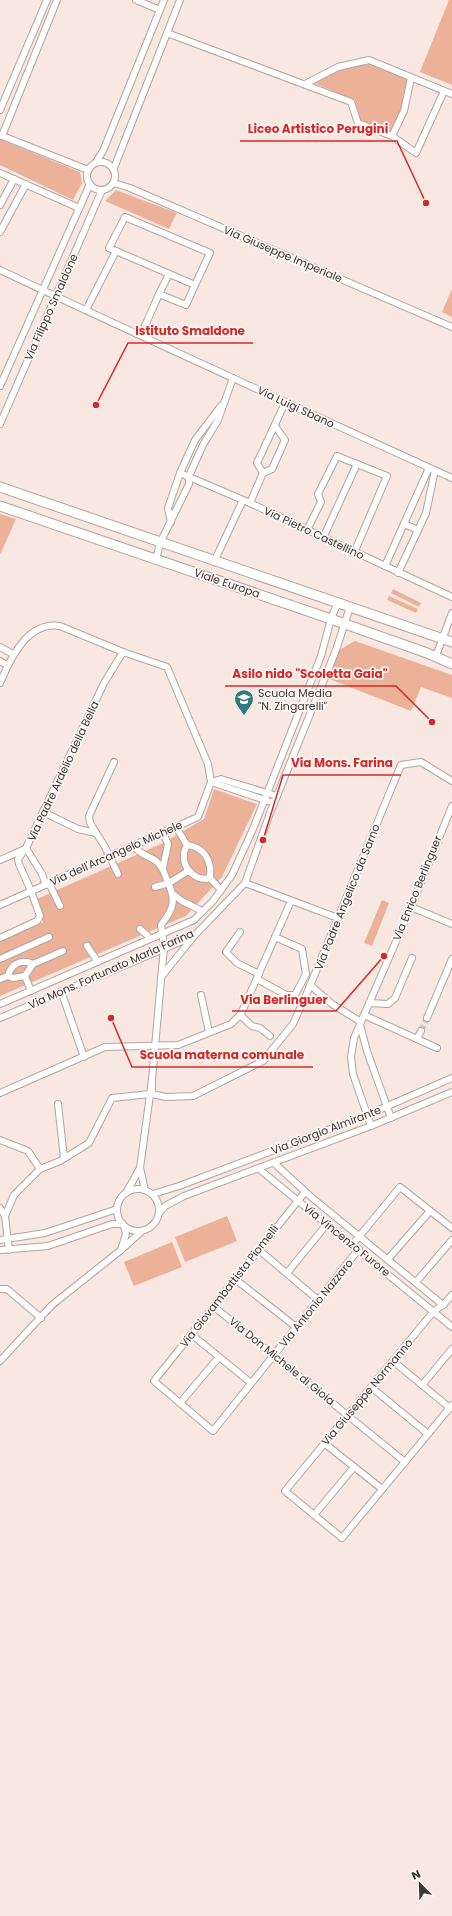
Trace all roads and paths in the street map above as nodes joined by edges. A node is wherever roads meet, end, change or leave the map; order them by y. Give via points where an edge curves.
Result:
1 (47, 0) edge
2 (57, 0) edge
3 (136, 0) edge
4 (164, 0) edge
5 (180, 0) edge
6 (160, 10) junction
7 (167, 33) junction
8 (412, 78) junction
9 (305, 84) junction
10 (444, 91) junction
11 (452, 94) edge
12 (0, 110) edge
13 (1, 135) edge
14 (392, 136) junction
15 (96, 162) junction
16 (114, 168) junction
17 (88, 170) junction
18 (0, 173) edge
19 (14, 179) junction
20 (114, 182) junction
21 (26, 184) junction
22 (90, 184) junction
23 (102, 190) junction
24 (0, 204) edge
25 (12, 208) junction
26 (79, 208) junction
27 (1, 225) edge
28 (0, 232) edge
29 (116, 251) junction
30 (0, 270) edge
31 (169, 274) junction
32 (195, 285) junction
33 (43, 290) junction
34 (159, 294) junction
35 (56, 296) junction
36 (86, 310) junction
37 (452, 327) edge
38 (141, 335) junction
39 (233, 378) junction
40 (0, 386) edge
41 (223, 404) junction
42 (285, 404) junction
43 (0, 424) edge
44 (275, 426) junction
45 (357, 464) junction
46 (432, 469) junction
47 (180, 473) junction
48 (263, 473) junction
49 (188, 476) junction
50 (452, 478) edge
51 (0, 487) edge
52 (243, 500) junction
53 (250, 503) junction
54 (0, 506) edge
55 (172, 522) junction
56 (404, 524) junction
57 (307, 530) junction
58 (418, 530) junction
59 (322, 538) junction
60 (160, 543) junction
61 (354, 553) junction
62 (156, 560) junction
63 (214, 562) junction
64 (384, 566) junction
65 (398, 573) junction
66 (452, 597) edge
67 (338, 602) junction
68 (350, 607) junction
69 (452, 616) edge
70 (331, 619) junction
71 (344, 624) junction
72 (443, 639) junction
73 (452, 642) edge
74 (0, 647) edge
75 (123, 652) junction
76 (13, 654) junction
77 (436, 656) junction
78 (0, 661) edge
79 (452, 664) edge
80 (7, 665) junction
81 (0, 683) edge
82 (114, 762) dead end
83 (452, 781) edge
84 (211, 782) junction
85 (266, 796) junction
86 (277, 796) junction
87 (274, 803) junction
88 (452, 806) edge
89 (43, 812) junction
90 (176, 827) junction
91 (163, 832) junction
92 (96, 833) junction
93 (187, 845) junction
94 (134, 846) junction
95 (26, 848) junction
96 (110, 856) junction
97 (0, 860) edge
98 (163, 868) junction
99 (188, 871) junction
100 (118, 874) dead end
101 (210, 878) junction
102 (169, 883) junction
103 (245, 883) junction
104 (48, 884) junction
105 (155, 887) dead end
106 (221, 890) junction
107 (31, 891) junction
108 (173, 894) junction
109 (291, 902) junction
110 (0, 905) edge
111 (60, 906) dead end
112 (411, 907) junction
113 (202, 911) junction
114 (338, 918) junction
115 (452, 924) edge
116 (140, 929) dead end
117 (240, 932) dead end
118 (161, 934) junction
119 (194, 936) junction
120 (275, 936) junction
121 (49, 937) dead end
122 (0, 938) edge
123 (149, 939) junction
124 (87, 946) dead end
125 (164, 947) junction
126 (64, 951) dead end
127 (12, 954) junction
128 (412, 958) dead end
129 (0, 959) edge
130 (452, 959) edge
131 (98, 962) junction
132 (17, 963) junction
133 (33, 964) junction
134 (8, 976) junction
135 (24, 976) junction
136 (161, 977) junction
137 (258, 977) junction
138 (0, 979) edge
139 (310, 985) junction
140 (31, 991) junction
141 (61, 991) junction
142 (201, 995) dead end
143 (369, 1003) junction
144 (0, 1004) edge
145 (240, 1015) junction
146 (364, 1015) junction
147 (0, 1018) edge
148 (427, 1018) tunnel mouth
149 (361, 1024) junction
150 (421, 1031) tunnel mouth
151 (209, 1032) junction
152 (270, 1036) dead end
153 (417, 1039) junction
154 (155, 1045) junction
155 (437, 1048) dead end
156 (84, 1056) junction
157 (452, 1078) edge
158 (152, 1080) junction
159 (452, 1092) edge
160 (0, 1093) edge
161 (150, 1094) junction
162 (58, 1104) dead end
163 (386, 1106) junction
164 (367, 1115) junction
165 (391, 1118) junction
166 (371, 1126) junction
167 (0, 1140) edge
168 (64, 1158) junction
169 (274, 1163) junction
170 (140, 1168) junction
171 (40, 1169) junction
172 (259, 1169) junction
173 (145, 1190) junction
174 (305, 1192) junction
175 (126, 1193) junction
176 (153, 1194) junction
177 (298, 1200) junction
178 (0, 1208) edge
179 (117, 1209) junction
180 (430, 1211) junction
181 (159, 1213) junction
182 (5, 1216) junction
183 (327, 1224) junction
184 (124, 1225) junction
185 (452, 1228) edge
186 (142, 1231) junction
187 (359, 1236) junction
188 (8, 1239) junction
189 (0, 1240) edge
190 (452, 1240) edge
191 (353, 1244) junction
192 (359, 1249) junction
193 (0, 1250) edge
194 (8, 1250) junction
195 (121, 1250) junction
196 (258, 1250) junction
197 (388, 1259) junction
198 (287, 1273) junction
199 (235, 1279) junction
200 (416, 1282) junction
201 (0, 1289) edge
202 (452, 1295) edge
203 (318, 1300) junction
204 (443, 1305) junction
205 (214, 1306) junction
206 (434, 1312) junction
207 (41, 1318) junction
208 (452, 1326) edge
209 (296, 1327) junction
210 (191, 1334) junction
211 (452, 1349) edge
212 (274, 1355) junction
213 (219, 1357) junction
214 (0, 1361) edge
215 (393, 1361) junction
216 (251, 1383) junction
217 (422, 1385) junction
218 (371, 1387) junction
219 (180, 1403) junction
220 (451, 1406) edge
221 (348, 1415) junction
222 (428, 1434) junction
223 (324, 1443) junction
224 (405, 1462) junction
225 (354, 1467) junction
226 (382, 1489) junction
227 (314, 1515) junction

1 - 12 street
2 - 13 street
3 - 6 street
4 - 6 street
5 - 7 street
6 - 15 street via 103,151
7 - 9 street
7 - 16 street
8 - 9 street via 369,60 338,67
8 - 10 street
8 - 14 street via 404,112
9 - 14 street via 351,102 358,124
10 - 11 street
10 - 14 street via 416,153
13 - 17 street
15 - 16 street via 106,162
15 - 17 street
16 - 20 street
17 - 22 street
18 - 19 street
19 - 21 street
19 - 24 street
20 - 23 street
20 - 37 street, Via Giuseppe Imperiale
21 - 25 street
21 - 26 street
22 - 23 street
22 - 26 street, Via Filippo Smaldone
23 - 35 street, Via Filippo Smaldone
24 - 25 street
25 - 27 street
26 - 33 street, Via Filippo Smaldone
27 - 28 street
29 - 31 street
29 - 32 street via 109,248 125,217 210,253
29 - 36 street
30 - 33 street, Via Luigi Sbano
31 - 32 street
31 - 34 street
32 - 34 street via 186,305
33 - 35 street, Via Luigi Sbano
33 - 40 street, Via Filippo Smaldone
34 - 38 street
35 - 36 street, Via Luigi Sbano
35 - 43 street, Via Filippo Smaldone
36 - 38 street, Via Luigi Sbano
38 - 39 street, Via Luigi Sbano
39 - 41 street
39 - 42 street, Via Luigi Sbano
41 - 47 street via 198,435
41 - 49 street via 218,420
42 - 44 street
42 - 46 street, Via Luigi Sbano
44 - 48 street via 257,463
44 - 48 street via 285,440 272,469
45 - 57 street via 337,456 318,494 321,502
45 - 59 street
45 - 61 street via 387,476
46 - 50 street, Via Luigi Sbano
46 - 56 street
46 - 58 street via 426,513
47 - 49 street, Via Pietro Castellino
47 - 55 street via 168,508
48 - 53 street
49 - 52 street, Via Pietro Castellino
49 - 55 street via 189,484
51 - 60 street, Viale Europa
52 - 53 street, Via Pietro Castellino
52 - 63 street
53 - 57 street, Via Pietro Castellino
54 - 62 street, Viale Europa
55 - 60 street
56 - 58 street
56 - 64 street
57 - 59 street, Via Pietro Castellino
58 - 65 street
59 - 61 street, Via Pietro Castellino
60 - 62 street
60 - 63 street, Viale Europa
61 - 64 street, Via Pietro Castellino
62 - 70 street, Viale Europa
63 - 67 street, Viale Europa
64 - 65 street, Via Pietro Castellino
65 - 66 street, Via Pietro Castellino
67 - 68 street, Viale Europa
67 - 70 street, Via Mons. Fortunato Maria Farina
68 - 71 street, Via Mons. Fortunato Maria Farina
68 - 72 street, Viale Europa
69 - 72 street
70 - 71 street, Viale Europa
70 - 85 street, Via Mons. Fortunato Maria Farina via 321,656
71 - 77 street, Viale Europa
71 - 86 street, Via Mons. Fortunato Maria Farina
72 - 73 street, Viale Europa
72 - 77 street
74 - 76 street
75 - 76 street via 52,625 39,627
75 - 84 street via 167,667 208,764
75 - 89 street, Via Padre Ardelio della Bella via 104,683
76 - 80 street
77 - 79 street, Viale Europa
78 - 80 street
80 - 81 street
82 - 92 street via 89,816
83 - 114 street, Via Padre Angelico da Sarno via 421,762 401,765
84 - 85 street via 221,779
84 - 90 street, Via dell'Arcangelo Michele via 198,817
85 - 86 street
85 - 87 street
85 - 106 street, Via Mons. Fortunato Maria Farina via 232,875
86 - 87 street, Via Mons. Fortunato Maria Farina
87 - 103 street, Via Mons. Fortunato Maria Farina
88 - 112 street, Via Enrico Berlinguer
89 - 92 street via 78,829
89 - 95 street, Via Padre Ardelio della Bella
90 - 91 street, Via dell'Arcangelo Michele
90 - 93 street
91 - 94 street, Via dell'Arcangelo Michele
91 - 98 street via 168,844
92 - 96 street
93 - 99 street via 184,854
93 - 101 street via 201,850 207,856 211,870
94 - 96 street, Via dell'Arcangelo Michele
94 - 98 street via 138,852
95 - 97 street
95 - 104 street
95 - 107 street, Via Padre Ardelio della Bella via 18,859
96 - 100 street
96 - 104 street, Via dell'Arcangelo Michele
98 - 102 street
99 - 101 street via 199,879
99 - 102 street
101 - 106 street
102 - 105 street
102 - 108 street
103 - 109 street
103 - 119 street, Via Mons. Fortunato Maria Farina
104 - 107 street, Via dell'Arcangelo Michele
104 - 111 street
106 - 113 street, Via Mons. Fortunato Maria Farina
107 - 110 street, Via dell'Arcangelo Michele
107 - 122 street via 40,916 38,921
108 - 113 street
108 - 118 street via 173,904 161,925
109 - 114 street
109 - 120 street
112 - 115 street
112 - 143 street, Via Enrico Berlinguer
113 - 118 street, Via Mons. Fortunato Maria Farina via 194,920
114 - 139 street, Via Padre Angelico da Sarno
116 - 123 street
117 - 137 street via 226,952
118 - 123 street, Via Mons. Fortunato Maria Farina
118 - 125 street
119 - 125 street, Via Mons. Fortunato Maria Farina
119 - 136 street
120 - 137 street
120 - 137 street via 302,949 306,974 295,995 286,995
121 - 127 street
123 - 131 street, Via Mons. Fortunato Maria Farina
124 - 131 street
125 - 136 street
125 - 141 street, Via Mons. Fortunato Maria Farina
126 - 133 street
127 - 129 street
127 - 132 street
128 - 143 street via 395,998 388,1004
130 - 148 street
131 - 140 street, Via Mons. Fortunato Maria Farina
132 - 133 street
132 - 134 street
133 - 135 street
134 - 135 street
134 - 138 street
135 - 140 street
136 - 154 street
137 - 145 street
139 - 149 street
139 - 158 street, Via Padre Angelico da Sarno via 293,1024 263,1062 193,1096 166,1097 152,1094
140 - 144 street, Via Mons. Fortunato Maria Farina
141 - 147 street, Via Mons. Fortunato Maria Farina
141 - 156 street
142 - 151 street
143 - 146 street, Via Enrico Berlinguer
145 - 151 street via 231,1024
145 - 152 street via 252,1026 260,1028
146 - 149 street, Via Enrico Berlinguer
146 - 153 street
149 - 163 street via 367,1051
149 - 164 street, Via Enrico Berlinguer via 354,1038 351,1057 353,1074
150 - 153 street
151 - 154 street via 178,1045
153 - 155 street
154 - 156 street via 106,1047
154 - 158 street
156 - 160 street
157 - 163 street
158 - 161 street
159 - 165 street
161 - 168 street via 112,1098 89,1143
161 - 170 street
162 - 168 street
163 - 164 street, Via Giorgio Almirante
163 - 165 street, Via Giorgio Almirante
164 - 166 street, Via Enrico Berlinguer
164 - 176 street, Via Giorgio Almirante
165 - 166 street, Via Giorgio Almirante
166 - 169 street, Via Giorgio Almirante
167 - 171 street via 28,1151
168 - 171 street
169 - 172 street, Via Giorgio Almirante
169 - 174 street, Via Vincenzo Furore
170 - 173 street
170 - 175 street
171 - 182 street via 14,1195
172 - 177 street, Via Vincenzo Furore
172 - 181 street, Via Giorgio Almirante via 184,1196 165,1206
173 - 175 street via 134,1189
173 - 176 street
174 - 177 street, Via Giovambattista Piomelli
174 - 187 street, Via Vincenzo Furore
175 - 179 street via 119,1201
176 - 181 street via 157,1200
177 - 183 street, Via Vincenzo Furore
177 - 196 street, Via Giovambattista Piomelli
178 - 182 street
179 - 184 street via 118,1217
179 - 188 street via 45,1233
180 - 185 street
180 - 187 street, Via Antonio Nazzaro via 400,1187
180 - 197 street
181 - 186 street via 155,1224
182 - 188 street
183 - 191 street, Via Vincenzo Furore
183 - 198 street
184 - 186 street via 131,1230
184 - 194 street via 112,1224 48,1246
184 - 195 street via 126,1234
186 - 195 street
187 - 191 street, Via Antonio Nazzaro
187 - 197 street, Via Vincenzo Furore
188 - 189 street
188 - 194 street
190 - 200 street
191 - 192 street, Via Vincenzo Furore
192 - 203 street, Via Antonio Nazzaro
192 - 206 street, Via Vincenzo Furore
193 - 194 street
195 - 207 street via 52,1306
196 - 198 street
196 - 199 street, Via Giovambattista Piomelli
197 - 200 street, Via Vincenzo Furore
198 - 203 street
199 - 205 street, Via Giovambattista Piomelli
199 - 209 street
200 - 204 street, Via Vincenzo Furore
201 - 207 street via 7,1289
202 - 204 street, Via Giuseppe Normanno
203 - 209 street, Via Antonio Nazzaro
204 - 206 street, Via Giuseppe Normanno
205 - 210 street, Via Giovambattista Piomelli
205 - 212 street, Via Don Michele di Gioia
206 - 208 street, Via Vincenzo Furore
206 - 215 street, Via Giuseppe Normanno
207 - 214 street
209 - 212 street, Via Antonio Nazzaro
210 - 213 street
210 - 219 street, Via Giovambattista Piomelli via 154,1381
211 - 217 street
212 - 216 street, Via Antonio Nazzaro
212 - 221 street, Via Don Michele di Gioia
213 - 216 street
213 - 219 street
215 - 217 street
215 - 218 street, Via Giuseppe Normanno
216 - 219 street, Via Antonio Nazzaro via 213,1431
217 - 220 street
218 - 221 street, Via Giuseppe Normanno
218 - 222 street
220 - 222 street
221 - 223 street, Via Giuseppe Normanno
221 - 224 street, Via Don Michele di Gioia
222 - 224 street
223 - 225 street
223 - 227 street, Via Giuseppe Normanno via 285,1491
224 - 226 street
225 - 226 street
225 - 227 street
226 - 227 street via 342,1538

